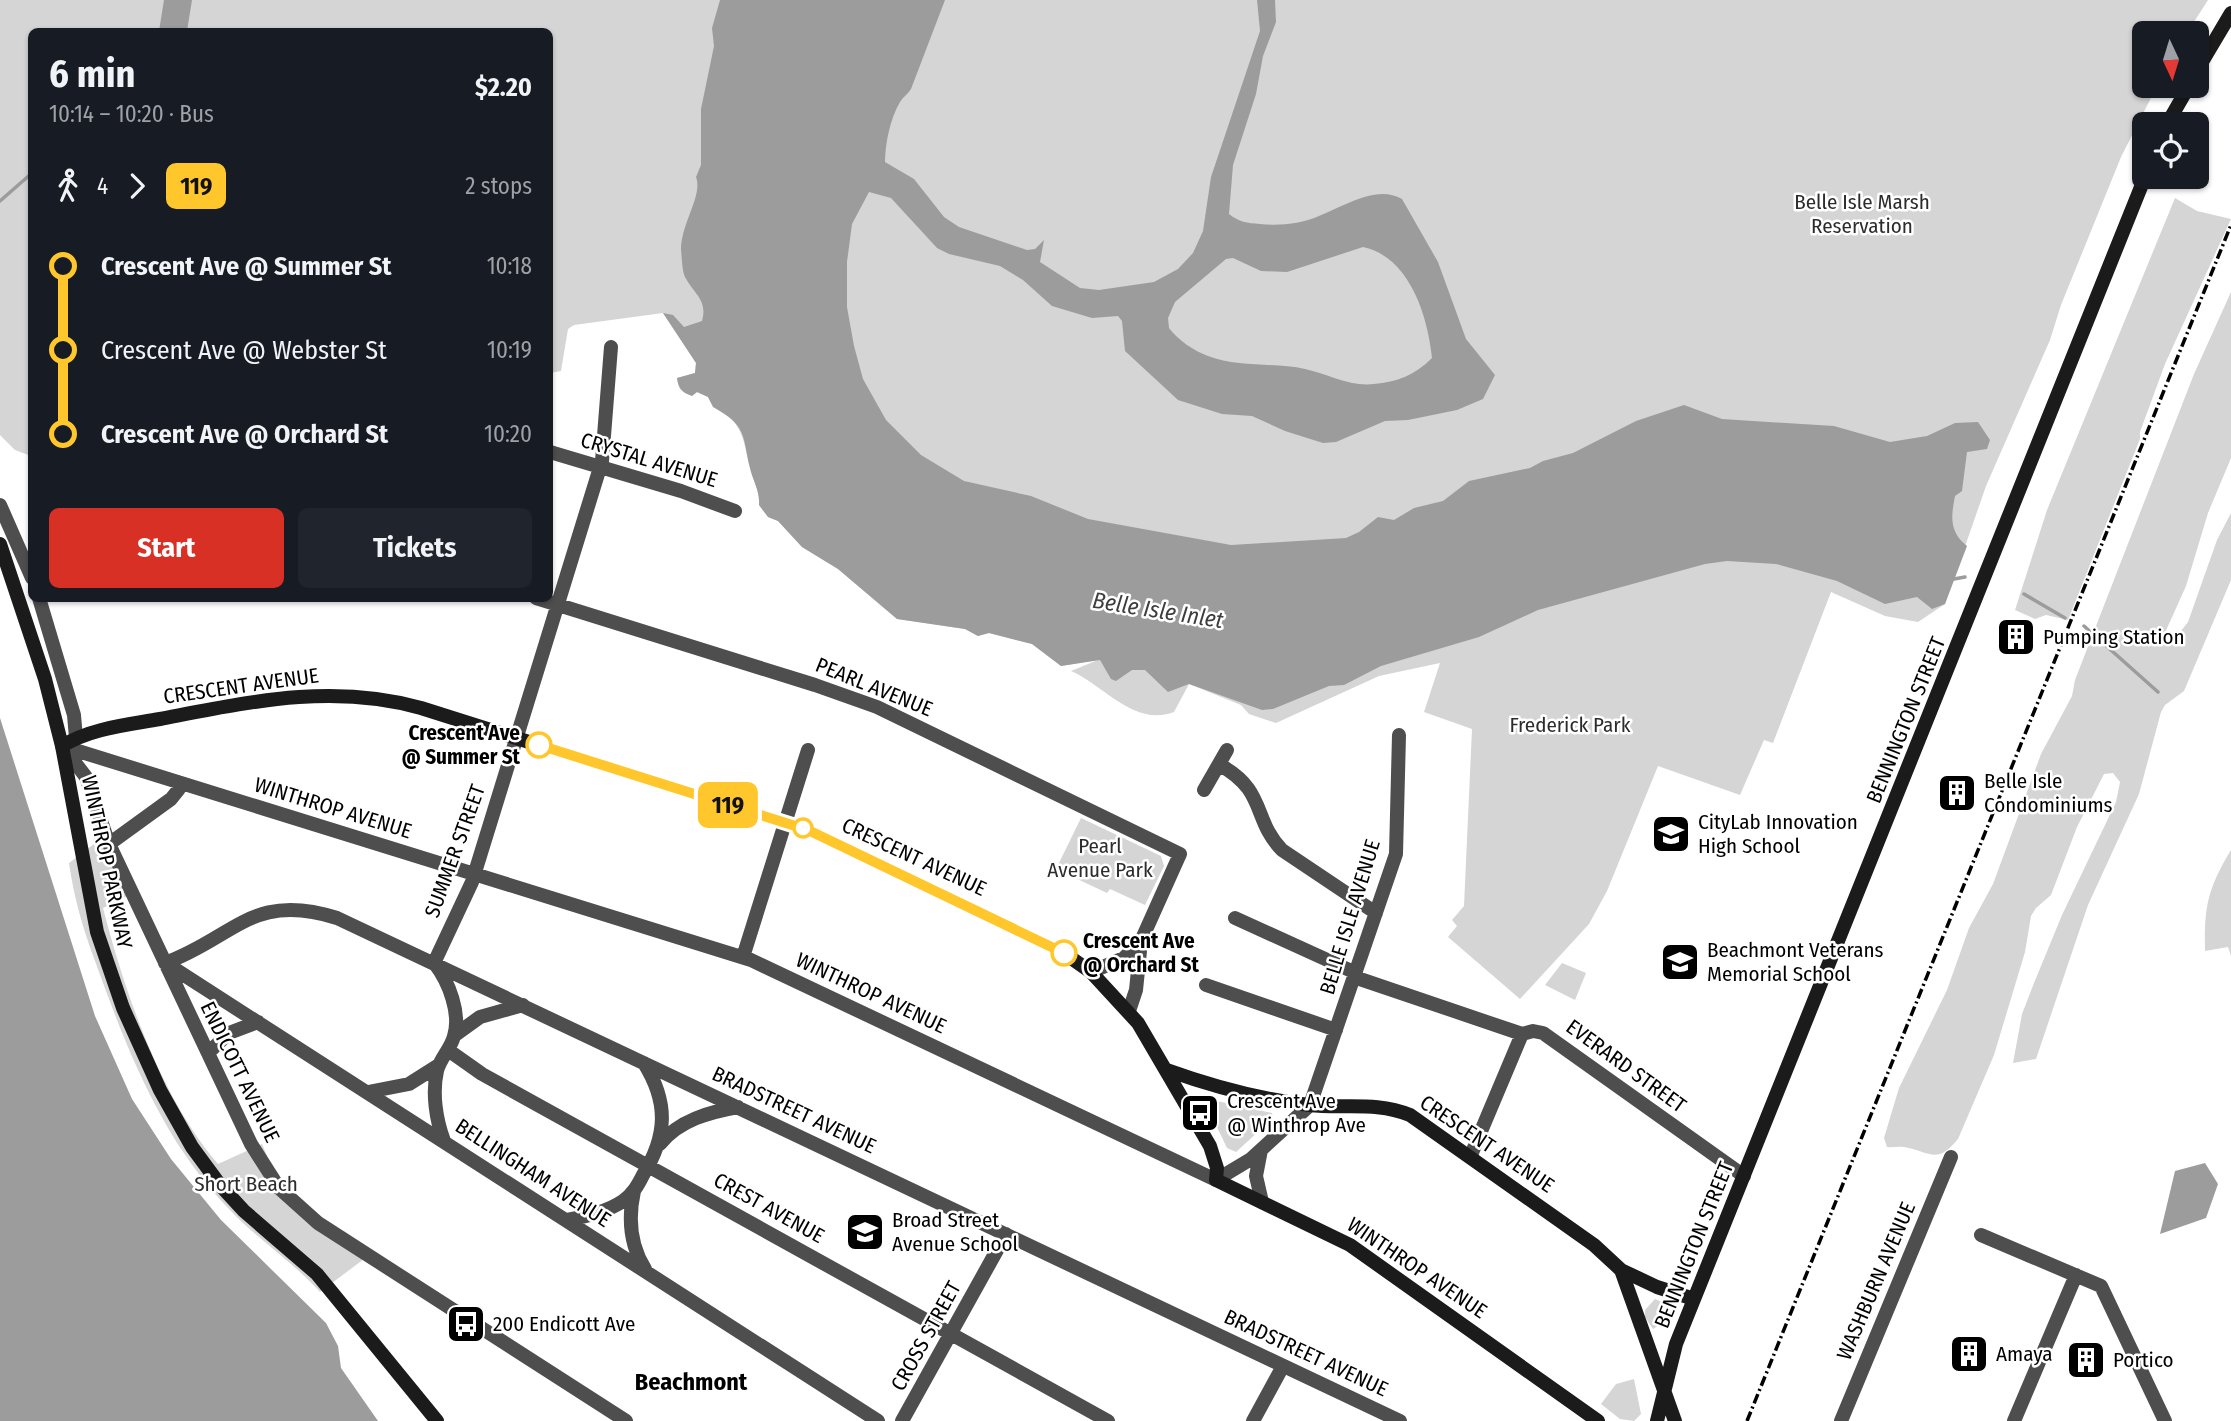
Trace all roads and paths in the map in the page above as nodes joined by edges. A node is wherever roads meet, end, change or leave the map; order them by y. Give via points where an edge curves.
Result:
1 (2231, 13) edge
2 (2209, 50) edge
3 (2140, 189) edge
4 (611, 347) dead end
5 (553, 453) edge
6 (601, 467) junction
7 (0, 505) edge
8 (735, 512) dead end
9 (0, 544) edge
10 (28, 569) edge
11 (40, 602) edge
12 (546, 602) edge
13 (557, 606) junction
14 (1399, 735) dead end
15 (76, 738) junction
16 (516, 738) junction
17 (62, 746) junction
18 (808, 750) dead end
19 (1227, 750) dead end
20 (1220, 765) junction
21 (178, 782) junction
22 (1204, 790) dead end
23 (785, 823) junction
24 (109, 844) junction
25 (474, 874) junction
26 (1376, 913) junction
27 (1235, 918) dead end
28 (1141, 941) junction
29 (743, 957) junction
30 (165, 963) junction
31 (434, 963) junction
32 (1091, 972) junction
33 (1355, 975) junction
34 (1206, 985) dead end
35 (523, 1005) junction
36 (1129, 1011) junction
37 (258, 1022) junction
38 (1336, 1030) junction
39 (1522, 1034) junction
40 (455, 1035) junction
41 (448, 1051) junction
42 (208, 1053) junction
43 (644, 1063) junction
44 (439, 1065) junction
45 (1167, 1070) junction
46 (368, 1092) junction
47 (1310, 1105) junction
48 (738, 1107) junction
49 (444, 1141) junction
50 (660, 1145) junction
51 (1262, 1149) junction
52 (1471, 1156) junction
53 (1951, 1157) dead end
54 (649, 1166) junction
55 (1744, 1176) junction
56 (1216, 1180) junction
57 (635, 1189) junction
58 (1262, 1202) junction
59 (567, 1220) junction
60 (1006, 1234) junction
61 (1981, 1235) dead end
62 (1621, 1269) junction
63 (648, 1272) junction
64 (2076, 1275) junction
65 (1694, 1299) junction
66 (951, 1334) junction
67 (1283, 1366) junction
68 (1665, 1397) junction
69 (437, 1421) edge
70 (626, 1421) edge
71 (878, 1421) edge
72 (902, 1421) edge
73 (1108, 1421) edge
74 (1253, 1421) edge
75 (1400, 1421) edge
76 (1598, 1421) edge
77 (1657, 1421) edge
78 (1675, 1421) edge
79 (1841, 1421) edge
80 (2014, 1421) edge
81 (2165, 1421) edge

1 - 2 street
3 - 55 street, BENNINGTON STREET
4 - 6 street, SUMMER STREET
5 - 6 street, CRYSTAL AVENUE
6 - 8 street, CRYSTAL AVENUE
6 - 13 street, SUMMER STREET
7 - 10 street
9 - 17 street, WINTHROP PARKWAY via 42,665
11 - 15 street via 74,715
12 - 13 street, PEARL AVENUE
13 - 16 street, SUMMER STREET
13 - 28 street, PEARL AVENUE via 877,707 1180,854
14 - 26 street, BELLE ISLE AVENUE via 1397,848
15 - 16 street, CRESCENT AVENUE via 246,703 322,694 394,701
15 - 17 street, CRESCENT AVENUE
16 - 23 street, CRESCENT AVENUE
16 - 25 street, SUMMER STREET
17 - 21 street, WINTHROP AVENUE
17 - 24 street, ENDICOTT AVENUE via 86,777
17 - 69 street, WINTHROP PARKWAY via 86,885 103,950 133,1032 175,1118 226,1191 311,1268
18 - 23 street
19 - 20 street
20 - 22 street
20 - 26 street via 1246,782 1282,850
21 - 24 street via 179,789 171,799
21 - 25 street, WINTHROP AVENUE
23 - 29 street
23 - 32 street, CRESCENT AVENUE via 814,832 1033,937
24 - 30 street, ENDICOTT AVENUE
25 - 29 street, WINTHROP AVENUE
25 - 31 street, SUMMER STREET
26 - 33 street, BELLE ISLE AVENUE
27 - 33 street, EVERARD STREET
28 - 32 street via 1124,958
28 - 36 street
29 - 56 street, WINTHROP AVENUE
30 - 31 street, BRADSTREET AVENUE via 247,918 293,910 337,918
30 - 37 street, BELLINGHAM AVENUE
30 - 42 street, ENDICOTT AVENUE
31 - 35 street, BRADSTREET AVENUE
31 - 40 street via 449,988
32 - 36 street, CRESCENT AVENUE
33 - 38 street, BELLE ISLE AVENUE
33 - 39 street, EVERARD STREET
34 - 38 street
35 - 40 street via 480,1017
35 - 43 street, BRADSTREET AVENUE
36 - 45 street, CRESCENT AVENUE
37 - 42 street via 229,1033
37 - 46 street, BELLINGHAM AVENUE
38 - 47 street, BELLE ISLE AVENUE
39 - 52 street
39 - 55 street, EVERARD STREET via 1543,1032
40 - 41 street
41 - 44 street
41 - 54 street, CREST AVENUE
42 - 70 street, ENDICOTT AVENUE via 259,1159 296,1206
43 - 48 street, BRADSTREET AVENUE
43 - 50 street via 661,1105
44 - 46 street via 402,1086
44 - 49 street via 436,1100
45 - 47 street, CRESCENT AVENUE via 1234,1093
45 - 56 street, CRESCENT AVENUE via 1213,1152
46 - 49 street, BELLINGHAM AVENUE
47 - 51 street
47 - 52 street, CRESCENT AVENUE via 1367,1105 1400,1111
48 - 50 street via 690,1121
48 - 60 street, BRADSTREET AVENUE
49 - 59 street, BELLINGHAM AVENUE
50 - 54 street
51 - 56 street
51 - 58 street via 1256,1176
52 - 62 street, CRESCENT AVENUE
53 - 79 street, WASHBURN AVENUE
54 - 57 street
54 - 66 street, CREST AVENUE
55 - 65 street, BENNINGTON STREET
56 - 58 street, WINTHROP AVENUE
57 - 59 street via 611,1208
57 - 63 street via 631,1228
58 - 76 street, WINTHROP AVENUE via 1359,1251
59 - 63 street, BELLINGHAM AVENUE
60 - 66 street, CROSS STREET
60 - 67 street, BRADSTREET AVENUE
61 - 64 street
62 - 65 street, CRESCENT AVENUE
62 - 68 street, CRESCENT AVENUE
63 - 71 street, BELLINGHAM AVENUE
64 - 80 street
64 - 81 street via 2101,1286
65 - 68 street, BENNINGTON STREET via 1671,1359
66 - 72 street, CROSS STREET
66 - 73 street, CREST AVENUE
67 - 74 street
67 - 75 street, BRADSTREET AVENUE
68 - 77 street, BENNINGTON STREET
68 - 78 street

